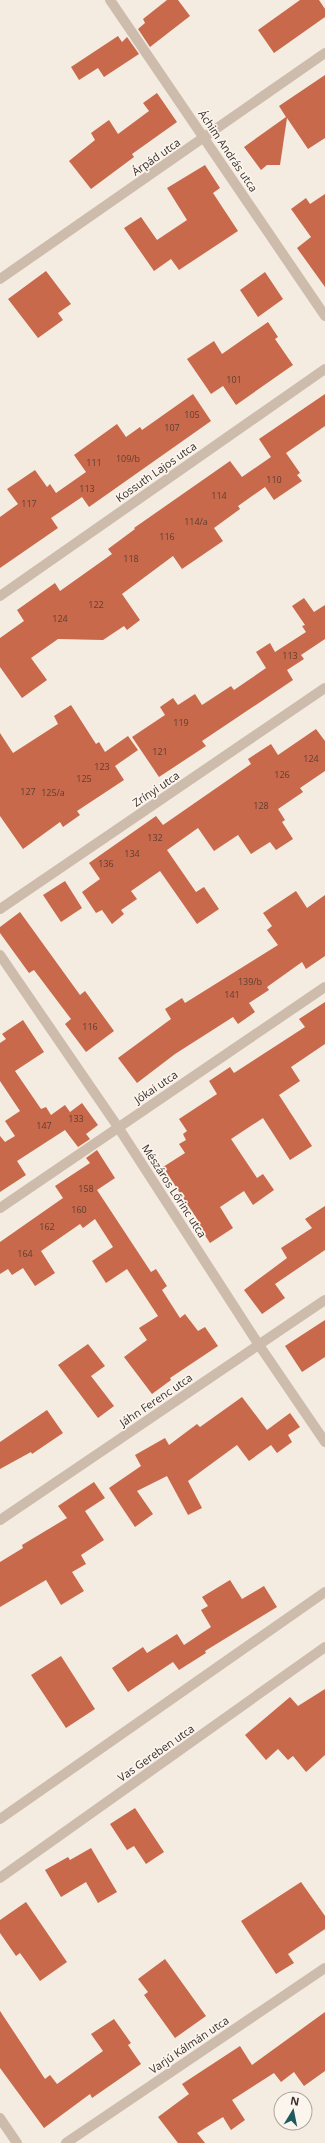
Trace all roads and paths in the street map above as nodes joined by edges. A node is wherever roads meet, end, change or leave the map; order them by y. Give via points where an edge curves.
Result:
1 (110, 0) edge
2 (325, 53) edge
3 (205, 138) junction
4 (0, 279) edge
5 (325, 316) edge
6 (325, 369) edge
7 (0, 596) edge
8 (325, 688) edge
9 (0, 909) edge
10 (0, 955) edge
11 (325, 987) edge
12 (118, 1127) junction
13 (0, 1208) edge
14 (325, 1300) edge
15 (259, 1345) junction
16 (325, 1442) edge
17 (0, 1520) edge
18 (325, 1592) edge
19 (325, 1647) edge
20 (0, 1819) edge
21 (0, 1878) edge
22 (325, 1968) edge
23 (0, 2118) edge
24 (17, 2143) edge
25 (66, 2143) edge

1 - 3 street, Áchim András utca
2 - 3 street, Árpád utca
3 - 4 street, Árpád utca
3 - 5 street, Áchim András utca
6 - 7 street, Kossuth Lajos utca
8 - 9 street, Zrínyi utca
10 - 12 street, Mészáros Lőrinc utca
11 - 12 street, Jókai utca
12 - 13 street, Jókai utca
12 - 15 street, Mészáros Lőrinc utca
14 - 15 street, Jáhn Ferenc utca
15 - 16 street, Mészáros Lőrinc utca
15 - 17 street, Jáhn Ferenc utca
18 - 20 street
19 - 21 street, Vas Gereben utca
22 - 25 street, Varjú Kálmán utca
23 - 24 street

